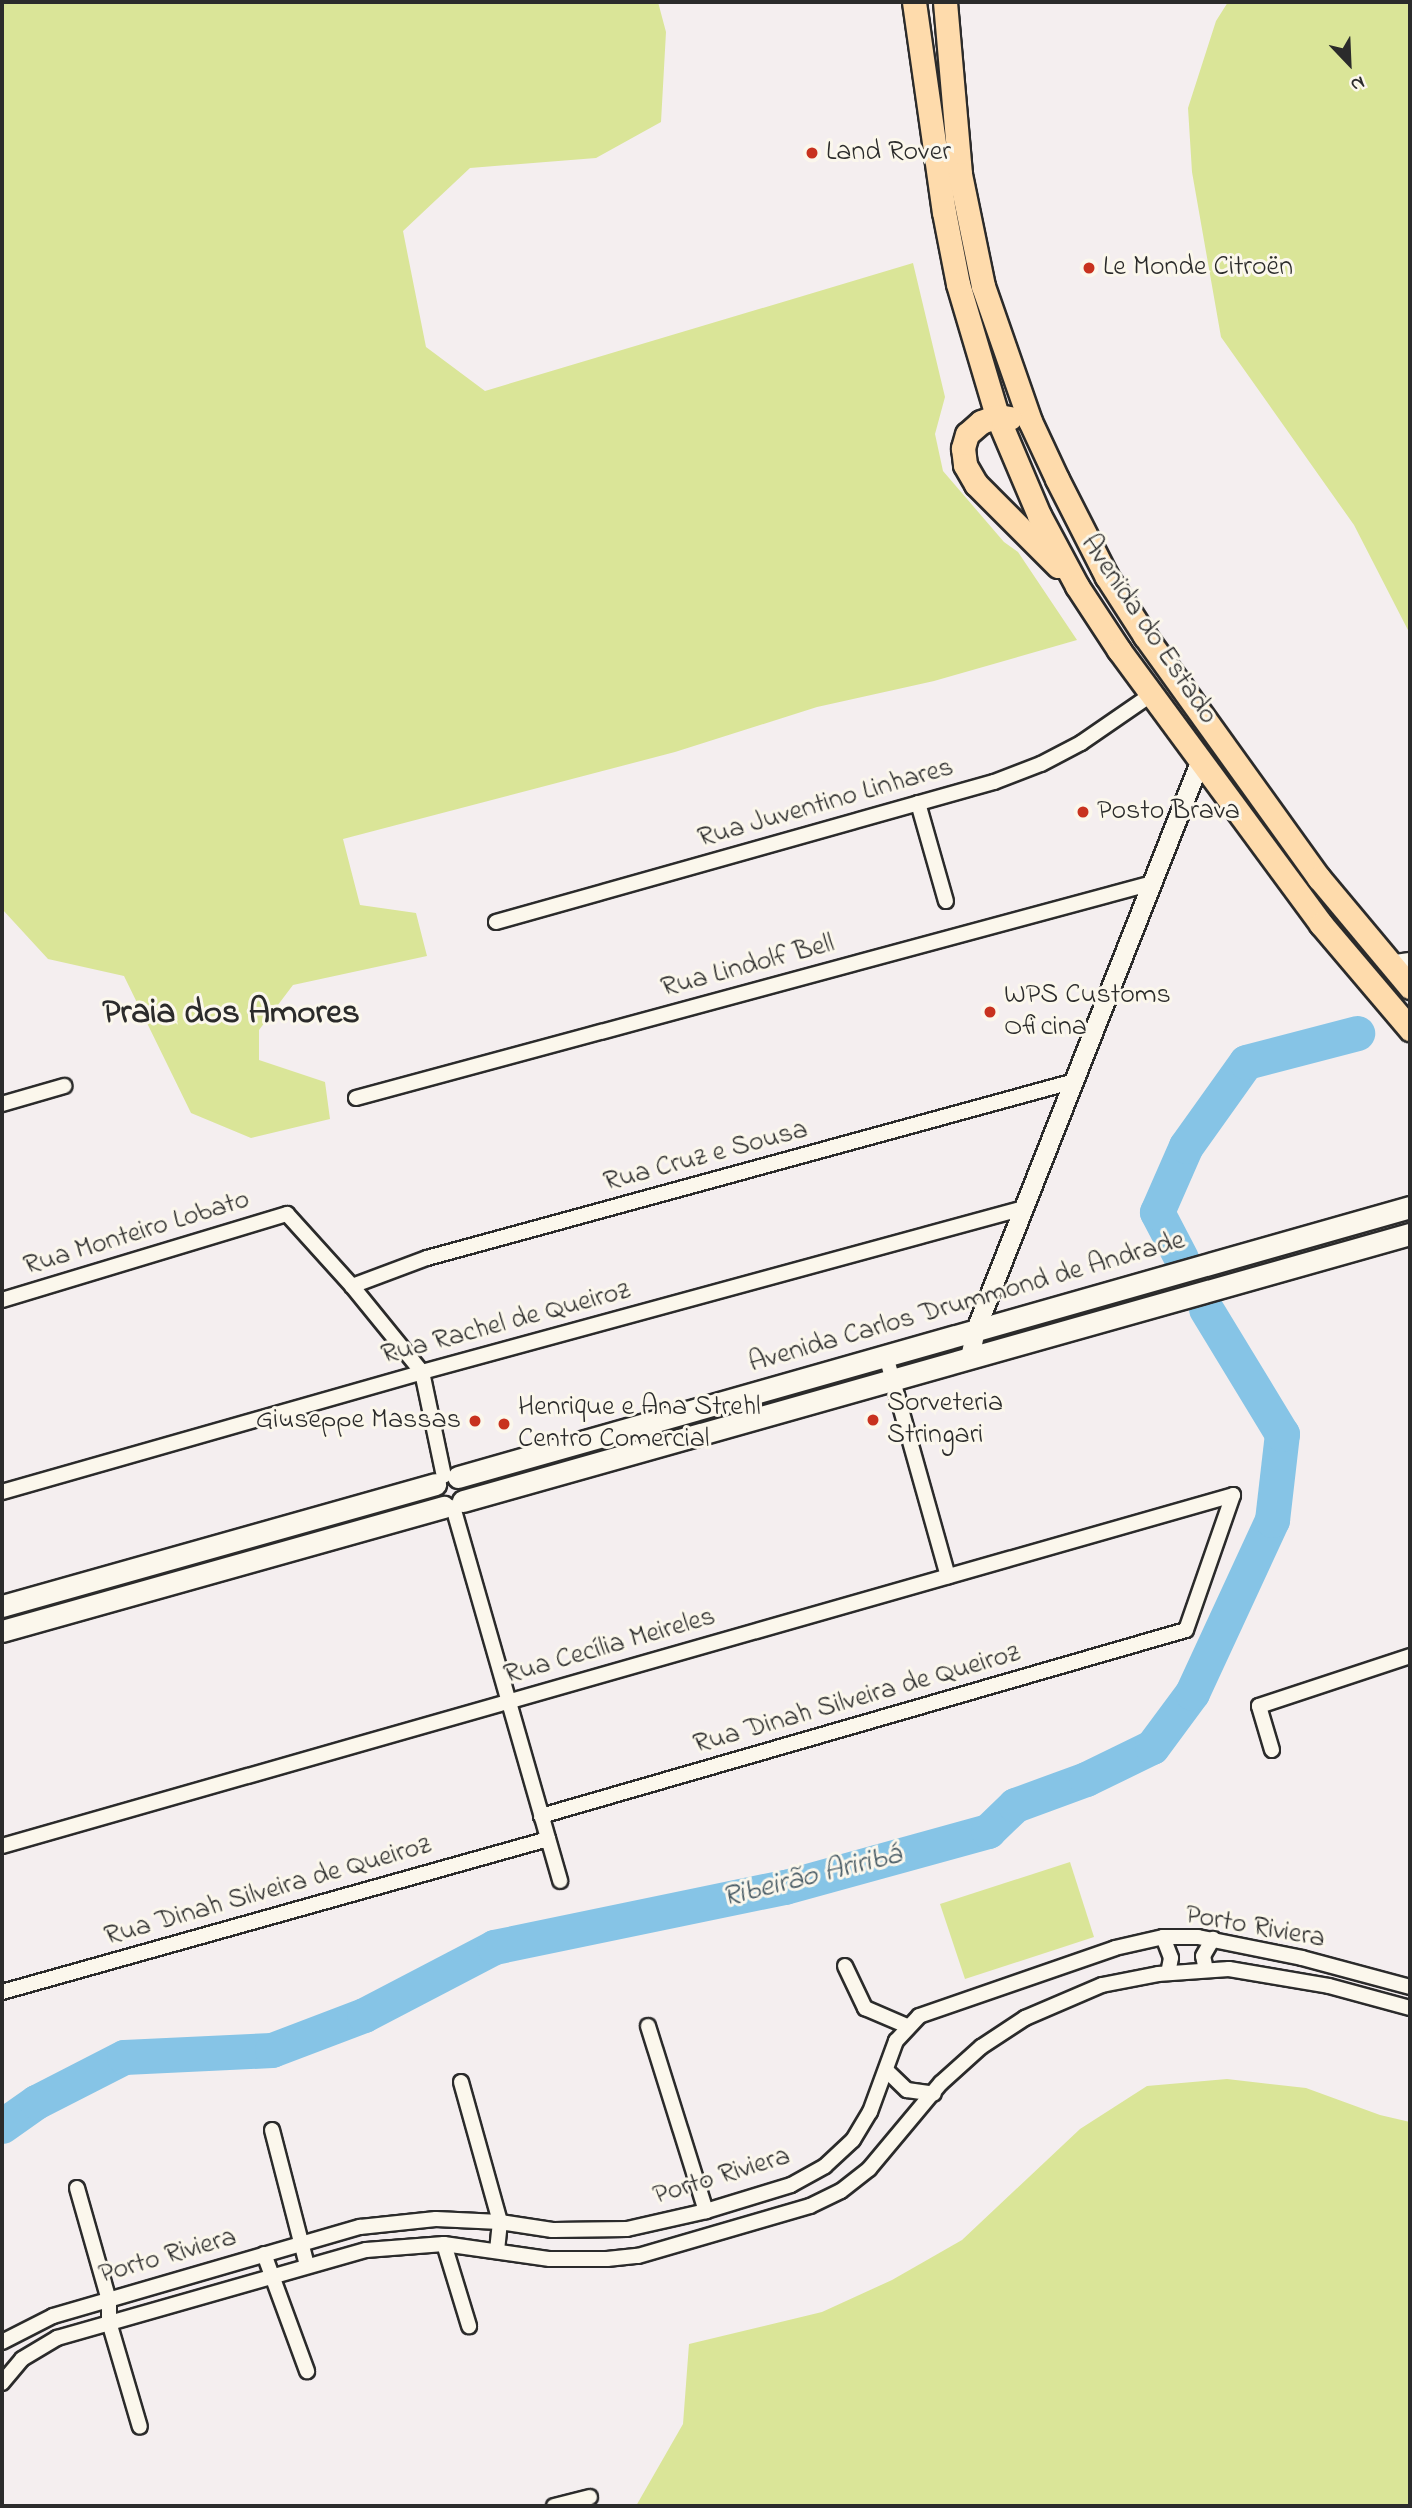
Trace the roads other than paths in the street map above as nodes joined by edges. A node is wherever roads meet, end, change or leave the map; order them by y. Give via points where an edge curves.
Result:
1 (914, 2) edge
2 (945, 2) edge
3 (997, 416) junction
4 (1030, 421) junction
5 (1077, 586) junction
6 (1152, 695) junction
7 (1200, 760) junction
8 (918, 803) junction
9 (1153, 883) junction
10 (946, 901) dead end
11 (496, 922) dead end
12 (1399, 961) edge
13 (1410, 987) edge
14 (1410, 1029) edge
15 (1075, 1081) junction
16 (64, 1086) dead end
17 (356, 1098) dead end
18 (2, 1104) edge
19 (1410, 1207) edge
20 (1024, 1208) junction
21 (1410, 1234) edge
22 (1292, 1240) junction
23 (1298, 1265) junction
24 (352, 1286) junction
25 (2, 1300) edge
26 (976, 1330) junction
27 (886, 1356) junction
28 (970, 1358) junction
29 (422, 1372) junction
30 (893, 1380) junction
31 (446, 1479) junction
32 (2, 1492) edge
33 (453, 1505) junction
34 (948, 1576) junction
35 (2, 1606) edge
36 (1186, 1630) joint
37 (2, 1631) edge
38 (1410, 1656) edge
39 (508, 1701) junction
40 (1272, 1750) dead end
41 (541, 1816) junction
42 (548, 1839) junction
43 (2, 1846) edge
44 (560, 1881) dead end
45 (1163, 1937) junction
46 (1213, 1939) junction
47 (845, 1966) dead end
48 (1206, 1970) junction
49 (1168, 1973) junction
50 (1410, 1987) edge
51 (2, 1992) edge
52 (1410, 2008) edge
53 (648, 2025) dead end
54 (907, 2026) junction
55 (886, 2070) junction
56 (461, 2082) dead end
57 (934, 2094) junction
58 (272, 2130) dead end
59 (77, 2188) dead end
60 (706, 2211) junction
61 (500, 2222) junction
62 (300, 2243) junction
63 (444, 2244) junction
64 (497, 2251) junction
65 (264, 2255) junction
66 (307, 2266) junction
67 (270, 2276) junction
68 (109, 2300) junction
69 (109, 2322) junction
70 (469, 2326) dead end
71 (2, 2342) edge
72 (307, 2371) dead end
73 (2, 2383) edge
74 (140, 2427) dead end
75 (590, 2497) dead end
76 (554, 2506) edge

1 - 3 main road, Avenida do Estado via 943,212 958,284
2 - 4 main road, Avenida do Estado via 966,209 995,328
3 - 4 main road
3 - 5 main road, Avenida do Estado via 1015,466
3 - 5 main road via 967,433 965,465 976,484
4 - 12 main road, Avenida do Estado via 1082,531 1145,636 1319,878
5 - 6 main road, Avenida do Estado
6 - 7 main road, Avenida do Estado
6 - 8 street, Rua Juventino Linhares via 1041,764
7 - 9 street
7 - 14 main road, Avenida do Estado via 1321,924
8 - 10 street
8 - 11 street, Rua Juventino Linhares
9 - 15 street
9 - 17 street, Rua Lindolf Bell
12 - 13 main road, Avenida do Estado
15 - 20 street
15 - 24 street, Rua Cruz e Sousa via 426,1258
16 - 18 street
19 - 22 main road, Avenida Carlos Drummond de Andrade
20 - 26 street
20 - 29 street, Rua Rachel de Queiroz
21 - 23 main road, Avenida Carlos Drummond de Andrade
22 - 23 main road
22 - 26 main road, Avenida Carlos Drummond de Andrade
23 - 28 main road, Avenida Carlos Drummond de Andrade
24 - 25 street, Rua Monteiro Lobato via 287,1214
24 - 29 street
26 - 27 main road, Avenida Carlos Drummond de Andrade
26 - 28 street
27 - 30 street
27 - 31 main road, Avenida Carlos Drummond de Andrade
28 - 30 main road, Avenida Carlos Drummond de Andrade
29 - 31 street
29 - 32 street, Rua Rachel de Queiroz
30 - 33 main road, Avenida Carlos Drummond de Andrade
30 - 34 street
31 - 33 main road via 435,1500
31 - 33 main road via 466,1491
31 - 35 main road, Avenida Carlos Drummond de Andrade
33 - 37 main road, Avenida Carlos Drummond de Andrade
33 - 39 street
34 - 36 street, Rua Cecília Meireles via 1233,1495
34 - 39 street, Rua Cecília Meireles
36 - 41 street, Rua Dinah Silveira de Queiroz
38 - 40 street via 1259,1706
39 - 41 street
39 - 43 street, Rua Cecília Meireles
41 - 42 street
42 - 44 street
42 - 51 street, Rua Dinah Silveira de Queiroz
45 - 46 street, Porto Riviera
45 - 49 street via 1171,1958
45 - 54 street, Porto Riviera via 1115,1948 930,2010
46 - 48 street via 1203,1956
46 - 50 street, Porto Riviera
47 - 54 street via 865,2008
48 - 49 street, Porto Riviera
48 - 52 street, Porto Riviera via 1259,1972
49 - 57 street, Porto Riviera via 1102,1985 1025,2018 981,2047
53 - 60 street
54 - 55 street, Porto Riviera
55 - 57 street via 907,2090
55 - 60 street, Porto Riviera via 863,2126 825,2166 790,2185
56 - 61 street
57 - 64 street, Porto Riviera via 869,2169 841,2191 810,2206 638,2256 576,2260
58 - 62 street
59 - 68 street
60 - 61 street, Porto Riviera via 627,2228 552,2230
61 - 62 street, Porto Riviera via 404,2220
61 - 64 street
62 - 65 street, Porto Riviera
62 - 66 street
63 - 64 street, Porto Riviera
63 - 66 street, Porto Riviera via 388,2246
63 - 70 street
65 - 67 street
65 - 68 street, Porto Riviera
66 - 67 street, Porto Riviera
67 - 69 street, Porto Riviera
67 - 72 street
68 - 69 street
68 - 71 street, Porto Riviera via 45,2319
69 - 73 street, Porto Riviera via 39,2347 11,2369
69 - 74 street
75 - 76 street

